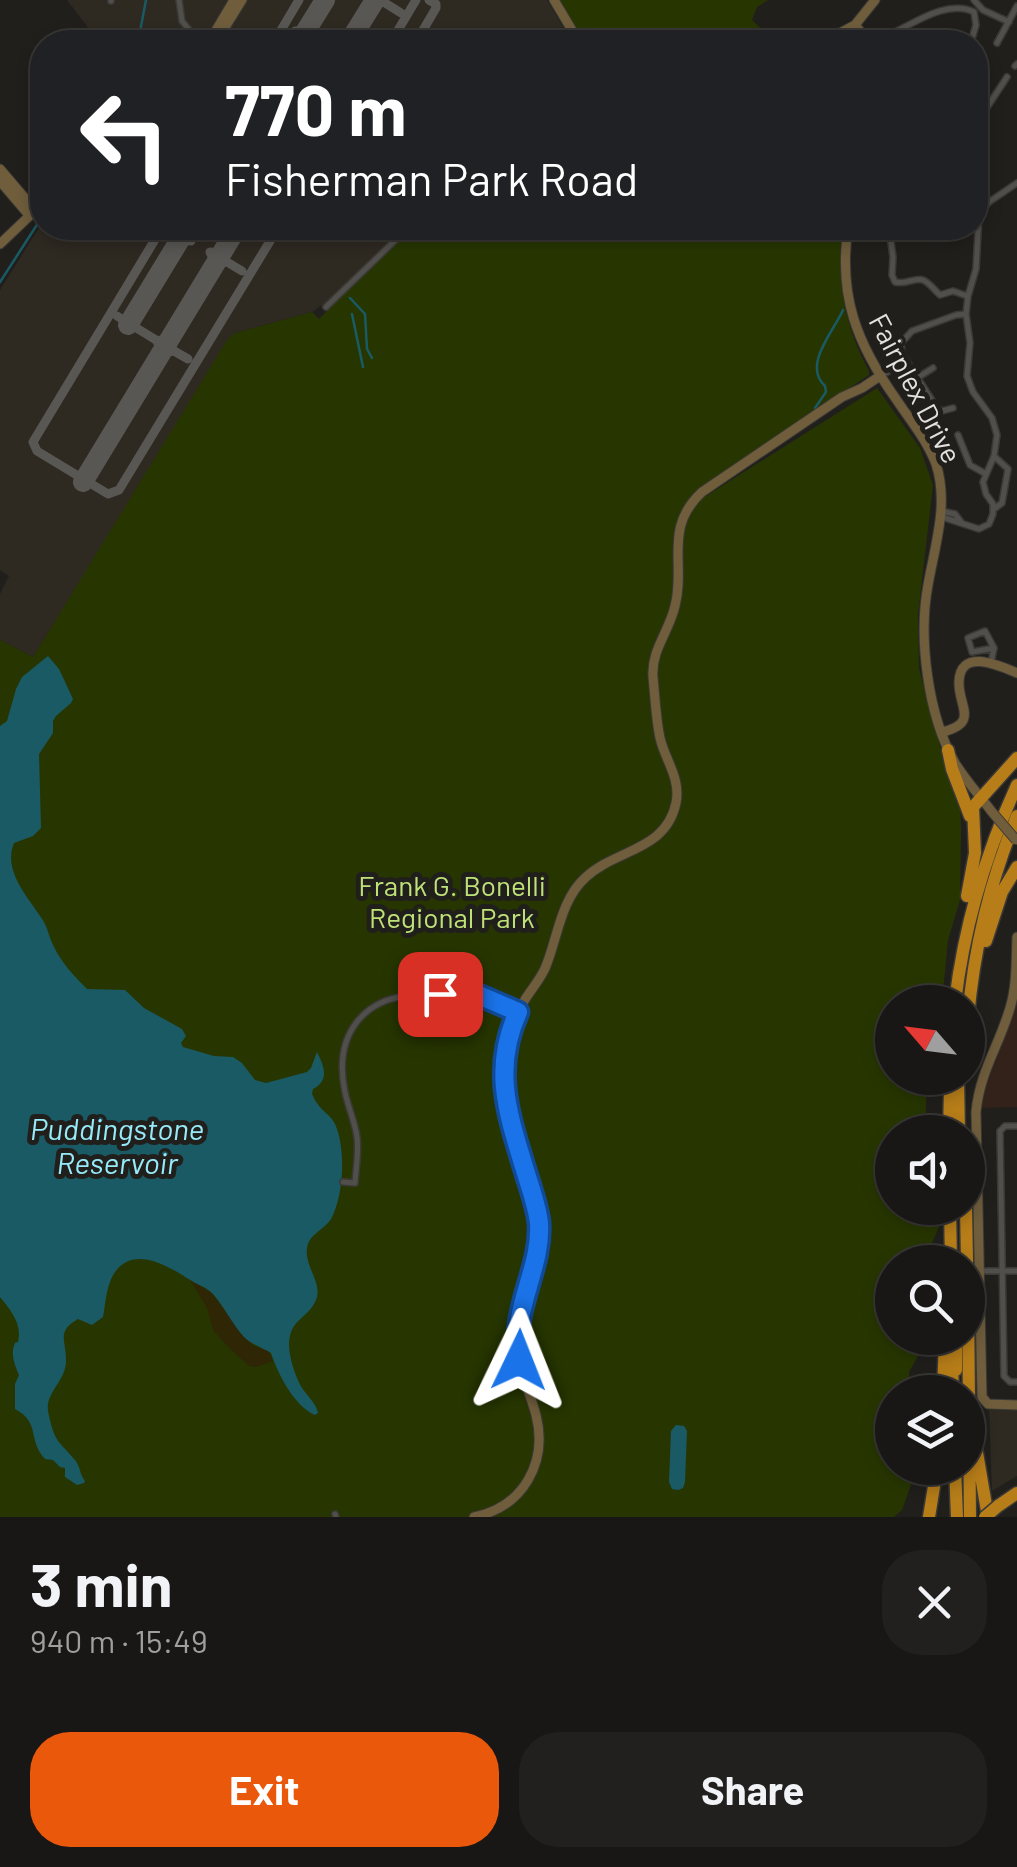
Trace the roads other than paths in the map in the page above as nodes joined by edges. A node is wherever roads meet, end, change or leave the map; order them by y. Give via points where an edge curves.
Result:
1 (179, 0) edge
2 (234, 0) edge
3 (242, 0) edge
4 (554, 0) edge
5 (874, 0) edge
6 (974, 0) edge
7 (1017, 6) edge
8 (1009, 22) junction
9 (855, 25) junction
10 (189, 30) edge
11 (218, 30) edge
12 (221, 30) edge
13 (571, 30) edge
14 (846, 30) edge
15 (859, 30) edge
16 (899, 30) edge
17 (974, 30) edge
18 (998, 43) dead end
19 (1008, 77) dead end
20 (988, 107) edge
21 (0, 169) edge
22 (0, 181) edge
23 (1017, 182) edge
24 (988, 203) edge
25 (30, 204) edge
26 (30, 206) edge
27 (30, 215) edge
28 (396, 240) edge
29 (847, 240) edge
30 (891, 240) edge
31 (978, 240) edge
32 (0, 244) edge
33 (968, 296) junction
34 (326, 307) dead end
35 (966, 314) junction
36 (906, 362) junction
37 (933, 368) dead end
38 (880, 376) junction
39 (916, 378) junction
40 (953, 408) dead end
41 (958, 434) dead end
42 (994, 456) junction
43 (986, 474) junction
44 (994, 509) junction
45 (941, 514) junction
46 (994, 648) junction
47 (992, 663) junction
48 (1017, 672) edge
49 (942, 732) junction
50 (948, 750) junction
51 (1017, 758) edge
52 (1017, 786) edge
53 (1017, 795) edge
54 (981, 798) junction
55 (1017, 806) edge
56 (1017, 816) edge
57 (974, 832) junction
58 (1016, 841) edge
59 (1017, 868) edge
60 (1017, 937) edge
61 (961, 957) junction
62 (960, 985) edge
63 (962, 985) edge
64 (963, 985) edge
65 (972, 985) edge
66 (972, 985) edge
67 (518, 1012) junction
68 (1017, 1126) edge
69 (342, 1182) dead end
70 (964, 1245) edge
71 (985, 1268) edge
72 (1003, 1271) junction
73 (1017, 1271) edge
74 (976, 1355) edge
75 (1017, 1382) edge
76 (1017, 1404) edge
77 (936, 1485) edge
78 (938, 1485) edge
79 (960, 1485) edge
80 (965, 1485) edge
81 (982, 1485) edge
82 (1016, 1495) edge
83 (474, 1517) edge
84 (929, 1517) edge
85 (937, 1517) edge
86 (963, 1517) edge
87 (986, 1517) edge

1 - 10 street
2 - 11 main road
3 - 12 main road
4 - 13 main road
5 - 9 main road
6 - 8 street
7 - 8 street
8 - 18 street
9 - 14 main road
9 - 15 main road
16 - 17 street via 952,8 974,12
19 - 20 street
21 - 25 main road
22 - 26 main road
23 - 24 street
27 - 32 main road
28 - 34 street
29 - 38 main road, Fairplex Drive via 850,306
30 - 33 street via 895,282 920,280 940,295
31 - 33 street
33 - 35 street
35 - 36 street via 907,334 900,348
35 - 42 street via 967,376 995,426
36 - 38 street
36 - 39 street
37 - 39 street
38 - 45 main road, Fairplex Drive via 932,454
38 - 67 main road via 689,506 677,544 676,604 653,667 676,803 654,840 588,874 574,890 546,969
39 - 40 street via 936,408
41 - 43 street via 970,465
42 - 43 street
42 - 44 street via 1008,476 1002,504
43 - 44 street via 984,488
44 - 45 street via 982,528
45 - 49 main road, Fairplex Drive via 924,632
46 - 46 street via 985,631 968,638 972,652
46 - 47 street
47 - 48 main road
47 - 49 main road via 965,667 959,681 964,716
49 - 50 main road, Fairplex Drive
50 - 54 main road, Fairplex Drive
50 - 57 highway
51 - 54 highway
52 - 61 highway via 977,889
53 - 63 highway via 981,892
54 - 57 highway via 972,808
54 - 58 main road, Fairplex Drive, bridge
55 - 64 highway
56 - 65 highway via 988,899
57 - 61 highway
59 - 66 highway via 1002,892
60 - 70 main road via 1010,1006 978,1098
61 - 62 highway
67 - 69 street via 471,994 410,995 364,1013 344,1054 344,1092 358,1156 355,1183
67 - 83 main road via 502,1078 539,1224 517,1348 540,1448 522,1490 504,1506
68 - 72 street via 1000,1131
71 - 72 street
72 - 73 street
72 - 75 street via 1006,1380
74 - 76 main road via 983,1400
77 - 84 highway
78 - 85 highway
79 - 86 highway
80 - 86 highway
81 - 87 highway
82 - 87 highway, bridge

